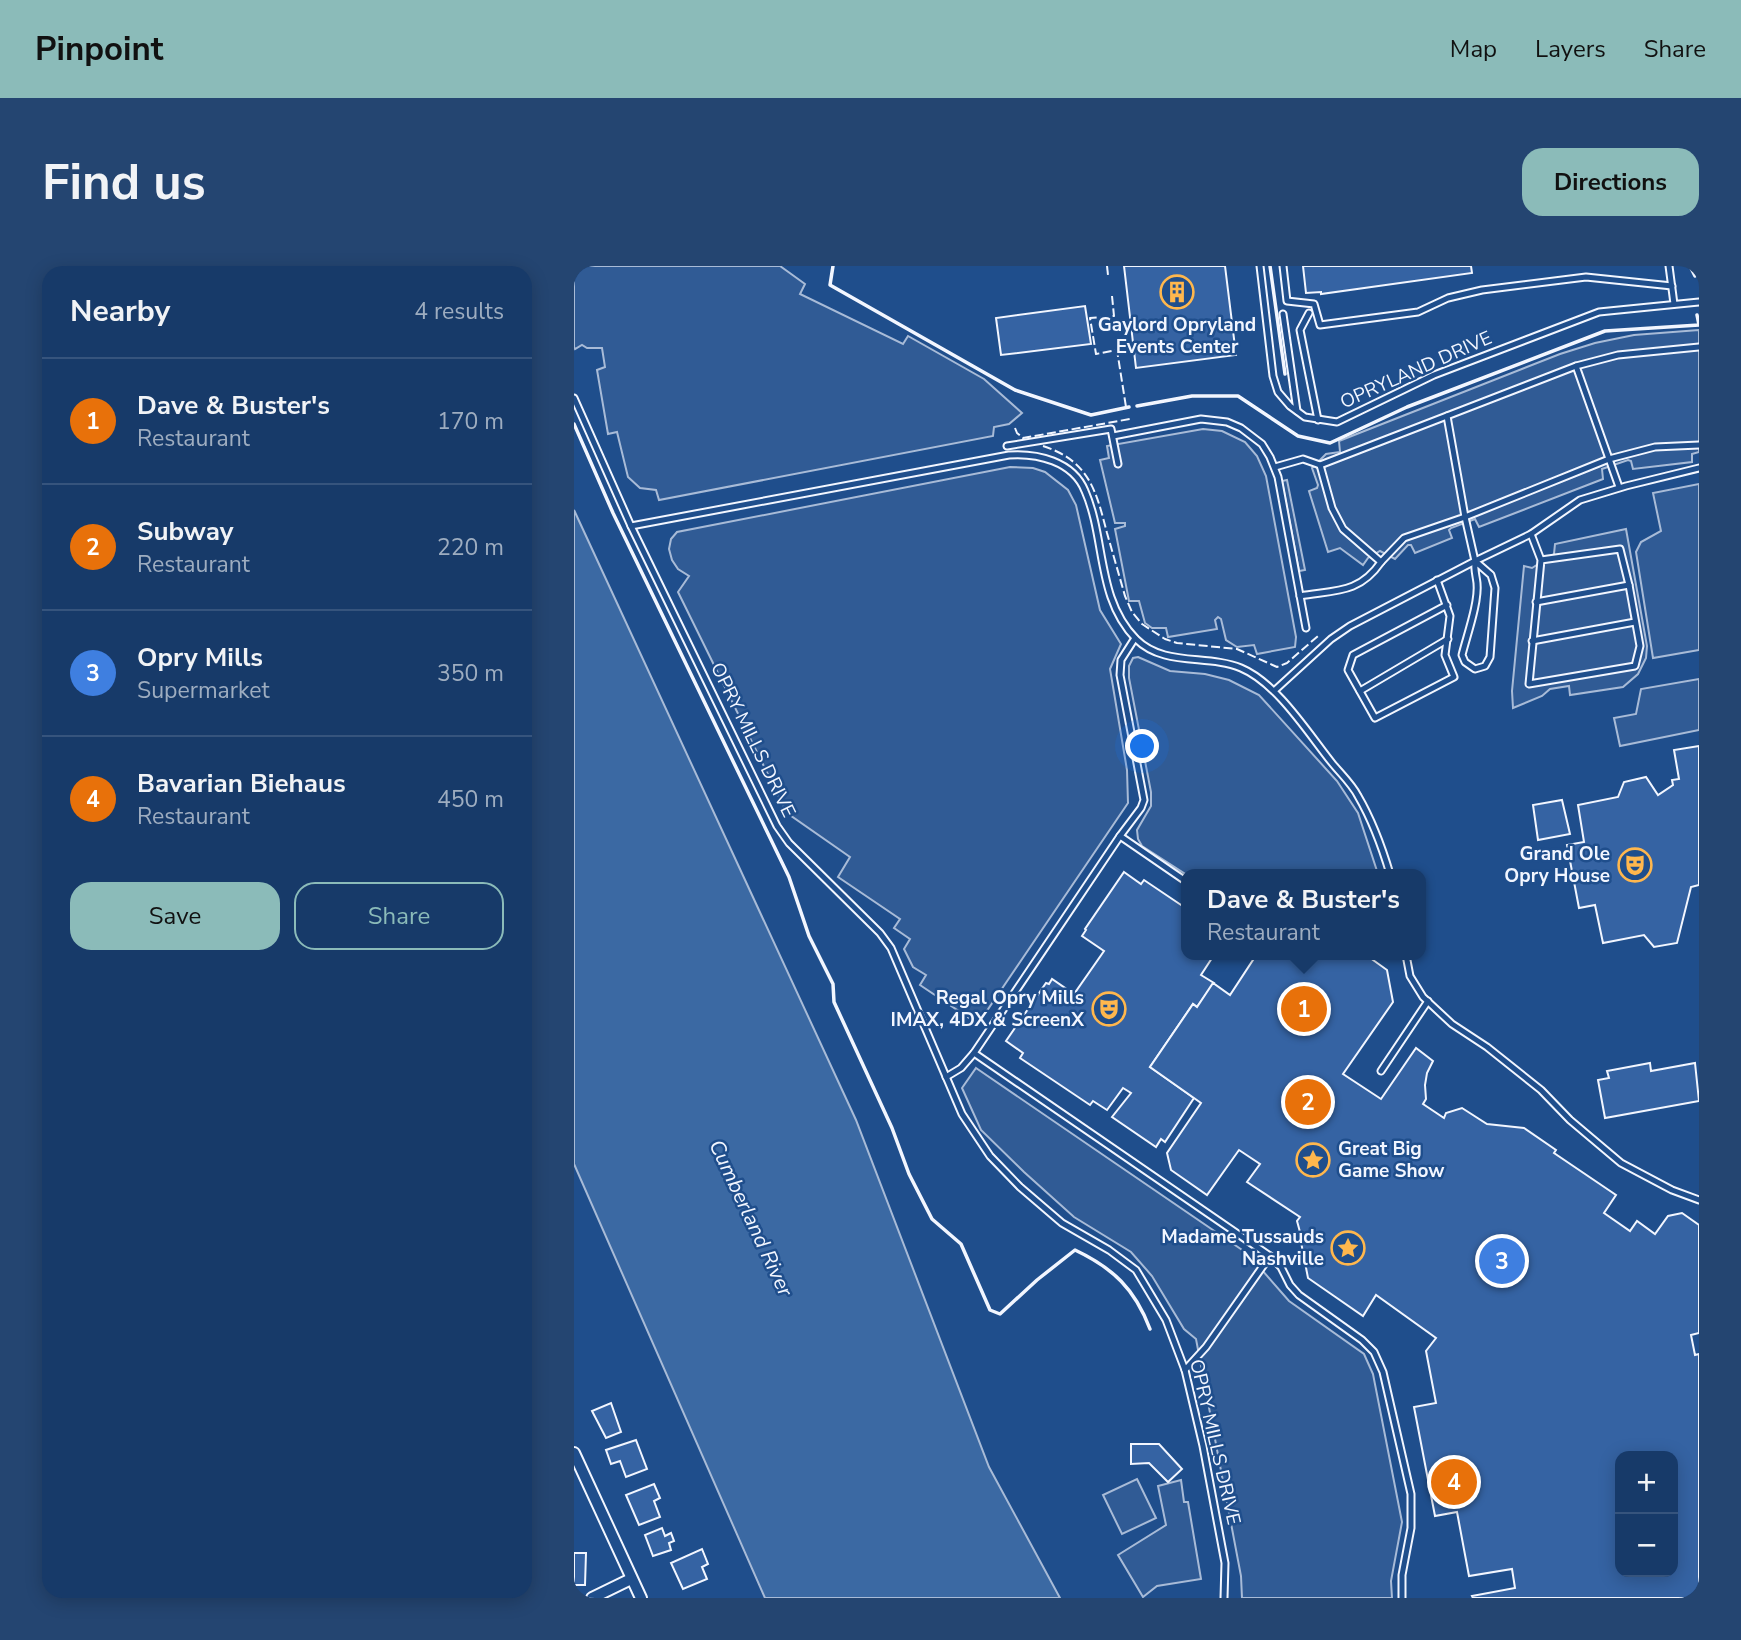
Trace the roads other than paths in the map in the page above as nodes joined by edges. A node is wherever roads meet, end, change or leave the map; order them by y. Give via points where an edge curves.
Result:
1 (1261, 266) edge
2 (1283, 266) edge
3 (1669, 266) edge
4 (1672, 286) junction
5 (1699, 302) edge
6 (1674, 304) junction
7 (1309, 313) dead end
8 (1283, 314) dead end
9 (1699, 347) edge
10 (1576, 366) junction
11 (574, 398) edge
12 (1297, 411) junction
13 (1447, 416) junction
14 (1318, 420) junction
15 (1112, 433) junction
16 (1699, 445) edge
17 (1007, 446) dead end
18 (1609, 459) junction
19 (1118, 464) dead end
20 (1320, 465) junction
21 (1275, 467) junction
22 (1699, 468) edge
23 (1619, 487) junction
24 (1465, 517) junction
25 (631, 526) junction
26 (1531, 534) junction
27 (1541, 560) junction
28 (1475, 561) junction
29 (1381, 562) junction
30 (1437, 580) junction
31 (1629, 585) junction
32 (1300, 596) junction
33 (1536, 602) junction
34 (1447, 605) junction
35 (1635, 622) junction
36 (1306, 628) dead end
37 (1135, 638) junction
38 (1448, 639) junction
39 (1532, 641) junction
40 (1274, 691) junction
41 (1360, 691) junction
42 (1120, 836) junction
43 (1388, 869) edge
44 (1181, 878) edge
45 (1407, 960) edge
46 (1428, 1001) junction
47 (974, 1053) junction
48 (1381, 1071) dead end
49 (946, 1077) junction
50 (1699, 1198) edge
51 (1270, 1256) junction
52 (1185, 1370) junction
53 (574, 1453) edge
54 (631, 1579) junction
55 (592, 1598) edge
56 (641, 1598) edge
57 (1224, 1598) edge
58 (1402, 1598) edge

1 - 12 lane, OPRYLAND DRIVE via 1273,376 1278,392
2 - 4 lane via 1287,301 1314,304 1320,325 1419,312 1448,298 1482,290 1586,277
3 - 4 lane
4 - 6 lane
5 - 6 lane, OPRYLAND DRIVE
6 - 14 lane, OPRYLAND DRIVE via 1599,312 1434,375 1337,422
7 - 14 lane via 1300,330
8 - 12 lane
9 - 10 lane via 1618,355
10 - 13 lane
10 - 18 lane
11 - 25 lane, OPRY MILLS DRIVE
12 - 14 lane, OPRYLAND DRIVE
13 - 20 lane
13 - 24 lane
15 - 17 lane
15 - 19 lane
15 - 21 lane via 1216,419 1251,435
16 - 18 lane via 1655,447
18 - 23 lane
18 - 24 lane
20 - 21 lane via 1303,459
20 - 29 lane via 1343,529
21 - 32 lane
22 - 23 lane
23 - 26 lane via 1580,500
24 - 28 lane
24 - 29 lane via 1404,538
25 - 37 lane via 1009,455 1038,455 1066,468 1084,488 1113,605
25 - 49 lane, OPRY MILLS DRIVE via 777,826 891,948
26 - 27 lane
26 - 28 lane
27 - 31 lane via 1620,549
27 - 33 lane
28 - 28 lane via 1476,597 1462,654 1465,663 1475,669 1485,666 1490,657 1495,588 1491,575
28 - 30 lane
29 - 32 lane via 1360,585
30 - 34 lane
30 - 40 lane via 1350,625
31 - 33 lane
31 - 35 lane
32 - 36 lane
33 - 39 lane
34 - 38 lane
34 - 41 lane via 1353,655 1348,670
35 - 39 lane
35 - 39 lane via 1640,646 1635,666 1529,684
37 - 40 lane via 1166,656 1242,668
37 - 42 lane via 1121,660 1120,675 1144,800
38 - 41 lane
38 - 41 lane via 1445,654 1454,677 1376,718
40 - 43 lane via 1357,792
42 - 44 lane
42 - 47 lane
45 - 46 lane via 1410,976
46 - 48 lane
46 - 50 lane via 1541,1090 1610,1155 1651,1180
47 - 49 lane
47 - 51 lane
49 - 52 lane, OPRY MILLS DRIVE via 962,1114 1003,1171 1062,1223 1136,1270 1166,1320
51 - 52 lane
51 - 58 lane via 1299,1295 1374,1352 1382,1372 1411,1494
52 - 57 lane, OPRY MILLS DRIVE via 1224,1563
53 - 54 street
54 - 55 street
54 - 56 street

